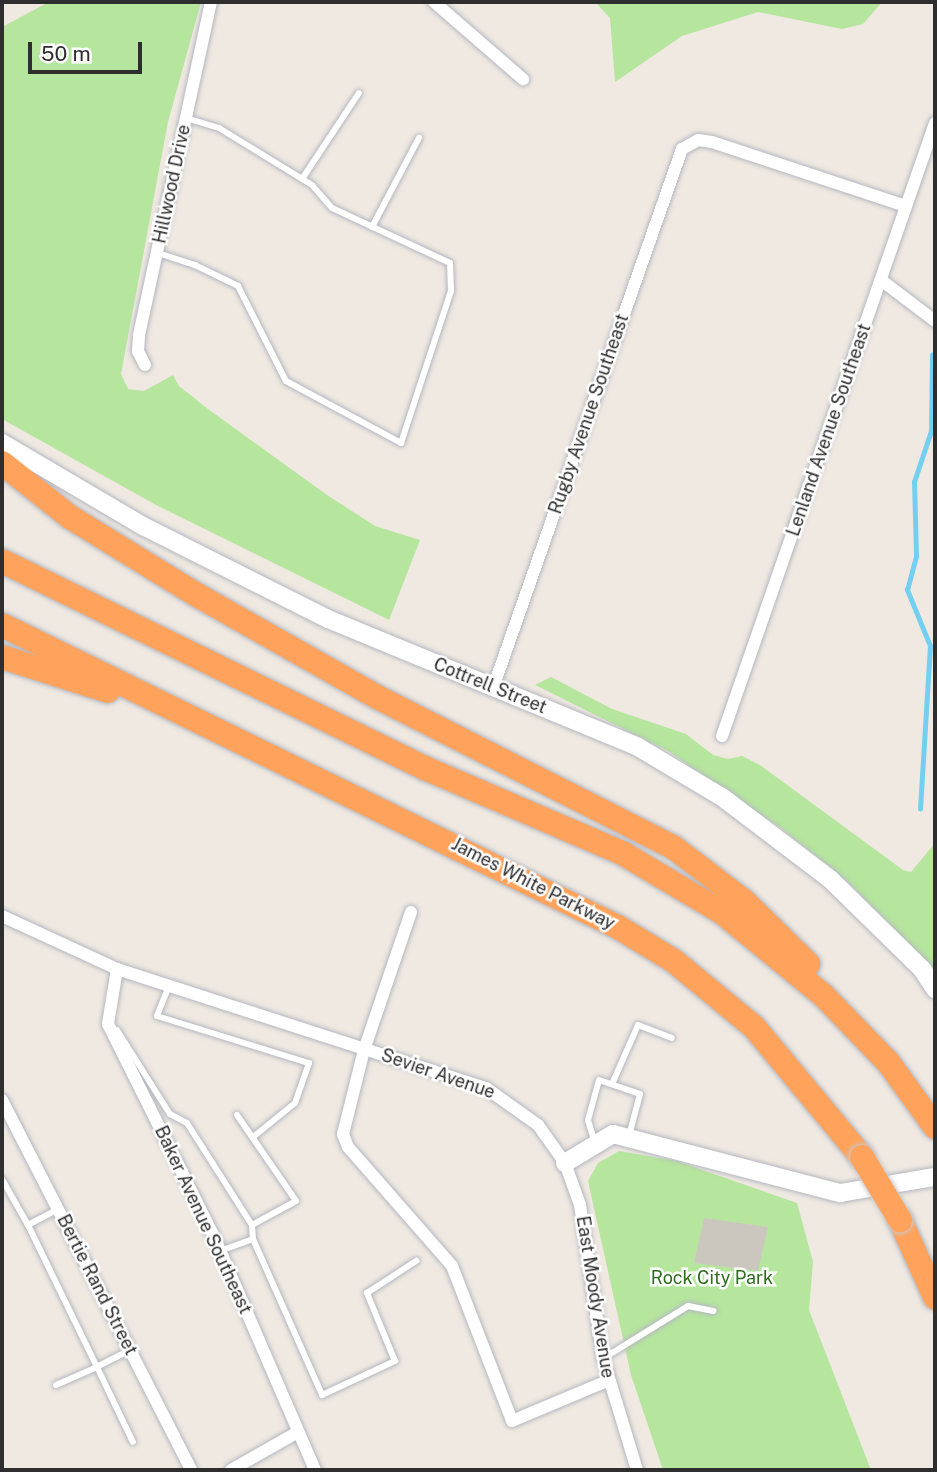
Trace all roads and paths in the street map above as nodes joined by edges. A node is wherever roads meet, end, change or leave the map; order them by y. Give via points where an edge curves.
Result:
1 (211, 2) edge
2 (433, 2) edge
3 (523, 79) dead end
4 (359, 93) dead end
5 (186, 118) junction
6 (935, 123) edge
7 (419, 138) dead end
8 (302, 179) junction
9 (906, 206) junction
10 (372, 227) junction
11 (158, 253) junction
12 (881, 279) junction
13 (935, 321) edge
14 (145, 365) dead end
15 (2, 443) edge
16 (2, 463) edge
17 (2, 561) edge
18 (2, 625) edge
19 (2, 657) edge
20 (493, 688) junction
21 (190, 716) junction
22 (722, 736) dead end
23 (411, 912) dead end
24 (2, 916) edge
25 (117, 969) junction
26 (169, 986) junction
27 (935, 989) edge
28 (106, 1013) junction
29 (672, 1038) dead end
30 (364, 1049) junction
31 (888, 1062) junction
32 (612, 1084) junction
33 (2, 1100) edge
34 (237, 1115) dead end
35 (935, 1127) edge
36 (253, 1137) junction
37 (629, 1138) junction
38 (595, 1143) junction
39 (565, 1163) junction
40 (935, 1177) edge
41 (2, 1179) edge
42 (58, 1209) junction
43 (28, 1225) junction
44 (252, 1225) junction
45 (253, 1239) junction
46 (220, 1251) junction
47 (416, 1261) dead end
48 (935, 1297) edge
49 (713, 1311) dead end
50 (131, 1350) junction
51 (603, 1358) junction
52 (97, 1367) junction
53 (607, 1381) junction
54 (55, 1385) dead end
55 (298, 1432) junction
56 (133, 1442) dead end
57 (191, 1470) edge
58 (231, 1470) edge
59 (315, 1470) edge
60 (637, 1470) edge

1 - 5 street, Hillwood Drive
2 - 3 street
4 - 8 lane
5 - 8 lane via 219,128
5 - 11 street, Hillwood Drive
6 - 9 street, Lenland Avenue Southeast
7 - 10 lane
8 - 10 lane via 331,208
9 - 12 street, Lenland Avenue Southeast
9 - 20 street, Rugby Avenue Southeast via 712,142 690,143 682,149
10 - 11 lane via 450,264 451,291 401,443 286,381 238,286
11 - 14 street, Hillwood Drive via 139,335 138,351
12 - 13 street
12 - 22 street, Lenland Avenue Southeast
15 - 20 street, Cottrell Street via 143,526 328,619
16 - 31 highway via 70,517 197,595 377,697 673,847 744,901 820,976
17 - 31 highway via 427,769 624,854 723,913 823,995
18 - 21 highway, James White Parkway
19 - 21 highway
20 - 27 street, Cottrell Street via 638,747 722,797 830,879 922,969
21 - 48 highway, James White Parkway, bridge via 571,901 674,961 782,1055 862,1157 900,1220
23 - 30 street
24 - 25 street, Sevier Avenue
25 - 26 street, Sevier Avenue
25 - 28 street
26 - 30 street, Sevier Avenue
26 - 36 lane via 157,1016 309,1063 295,1103
28 - 44 lane via 170,1114 187,1123
28 - 46 street, Baker Avenue Southeast
29 - 32 lane via 638,1025
30 - 39 street, Sevier Avenue via 504,1097 538,1125
30 - 53 street via 344,1134 348,1147 452,1266 512,1421
31 - 35 highway
32 - 37 lane via 640,1094
32 - 38 lane via 599,1080 588,1120
33 - 42 street, Bertie Rand Street
34 - 36 lane
36 - 44 lane via 296,1200
37 - 38 street via 613,1135
37 - 40 street via 840,1193
38 - 39 street
39 - 51 street, East Moody Avenue via 580,1205
41 - 43 lane
42 - 43 lane
42 - 50 street, Bertie Rand Street
43 - 52 lane
44 - 45 lane
45 - 46 lane
45 - 47 lane via 322,1395 395,1361 367,1293
46 - 55 street, Baker Avenue Southeast
49 - 51 lane via 688,1306
50 - 52 lane
50 - 57 street, Bertie Rand Street
51 - 53 street, East Moody Avenue
52 - 54 lane
52 - 56 lane
53 - 60 street, East Moody Avenue
55 - 58 street
55 - 59 street, Baker Avenue Southeast

